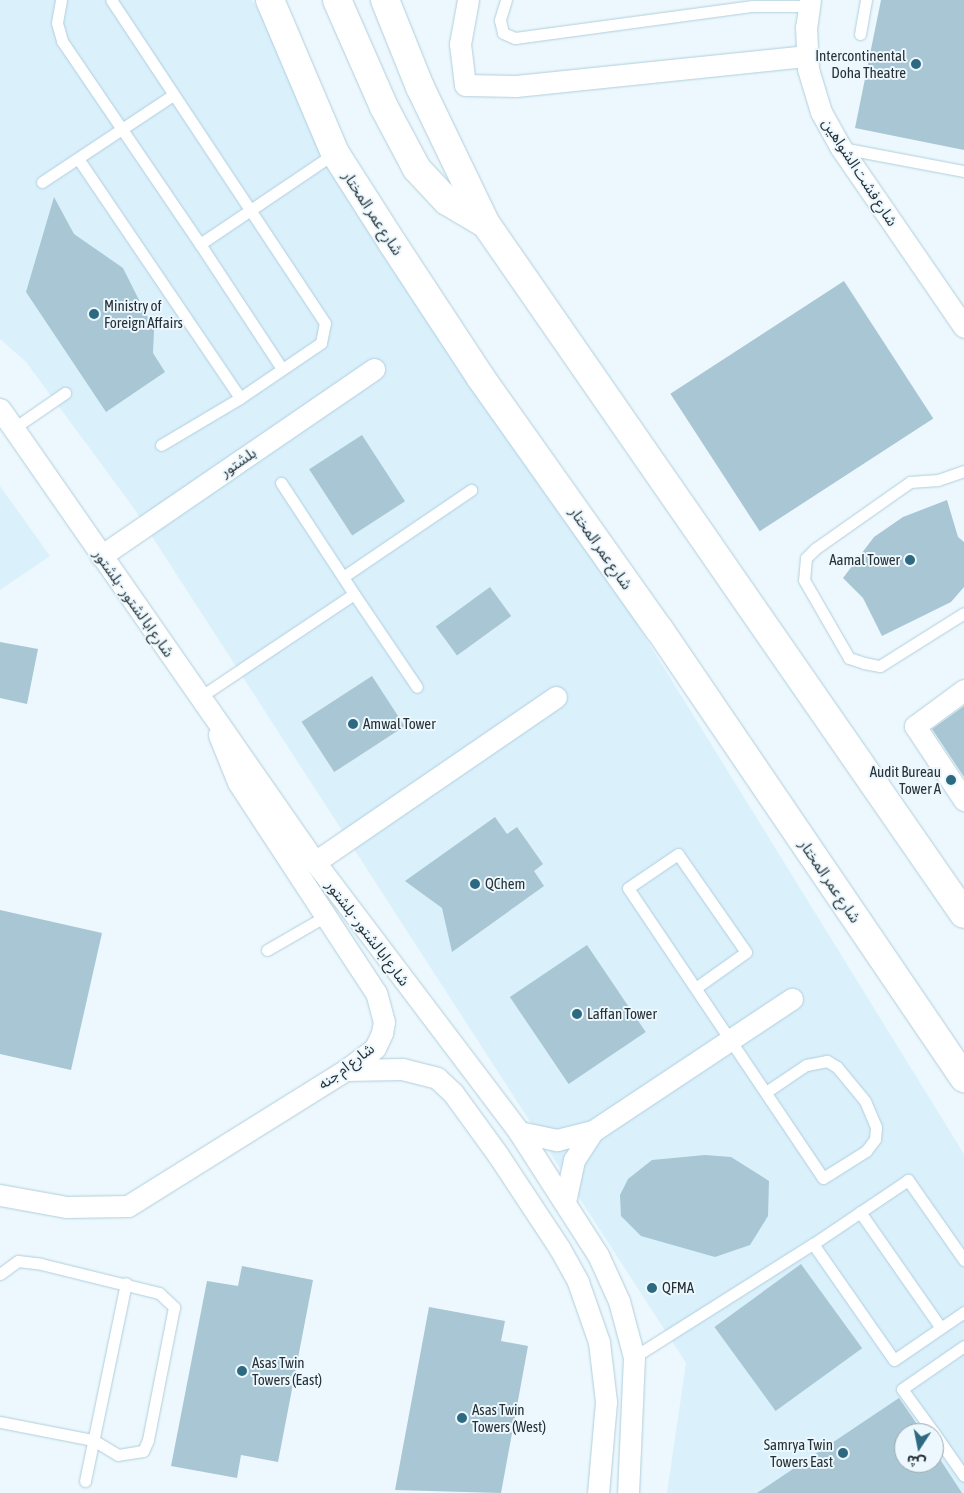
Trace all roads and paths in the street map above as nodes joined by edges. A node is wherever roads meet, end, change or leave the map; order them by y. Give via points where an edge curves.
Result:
1 (61, 0) edge
2 (111, 0) edge
3 (270, 0) edge
4 (337, 0) edge
5 (385, 0) edge
6 (468, 0) edge
7 (506, 0) edge
8 (866, 0) edge
9 (752, 3) edge
10 (810, 3) edge
11 (860, 34) dead end
12 (807, 56) junction
13 (173, 95) junction
14 (123, 131) junction
15 (841, 148) junction
16 (335, 153) junction
17 (79, 160) junction
18 (964, 171) edge
19 (42, 182) dead end
20 (247, 210) junction
21 (486, 224) junction
22 (200, 244) junction
23 (964, 328) edge
24 (282, 369) junction
25 (374, 369) dead end
26 (65, 393) dead end
27 (240, 398) junction
28 (0, 409) edge
29 (7, 430) edge
30 (162, 446) dead end
31 (964, 472) edge
32 (281, 482) dead end
33 (471, 490) dead end
34 (101, 556) junction
35 (343, 577) junction
36 (354, 594) junction
37 (964, 613) edge
38 (417, 687) dead end
39 (964, 690) edge
40 (556, 697) dead end
41 (206, 704) junction
42 (964, 800) edge
43 (315, 862) junction
44 (964, 914) edge
45 (324, 917) junction
46 (268, 950) dead end
47 (697, 987) junction
48 (792, 999) dead end
49 (731, 1040) junction
50 (346, 1070) junction
51 (964, 1078) edge
52 (766, 1092) junction
53 (593, 1131) junction
54 (518, 1132) junction
55 (0, 1195) edge
56 (565, 1202) junction
57 (860, 1212) junction
58 (959, 1243) edge
59 (813, 1244) junction
60 (964, 1260) edge
61 (0, 1274) edge
62 (126, 1283) junction
63 (964, 1312) edge
64 (941, 1328) junction
65 (962, 1352) edge
66 (634, 1357) junction
67 (0, 1422) edge
68 (927, 1423) edge
69 (93, 1440) junction
70 (944, 1447) edge
71 (964, 1476) edge
72 (85, 1481) dead end
73 (598, 1493) edge
74 (628, 1493) edge

1 - 14 lane via 57,23 62,41
2 - 13 lane
3 - 16 main road, شارع عمر المختار
4 - 21 main road via 384,107 418,169 447,201
5 - 21 main road via 420,87
6 - 12 street via 460,44 465,85 516,86
7 - 9 lane via 500,20 503,33 515,38
8 - 11 lane
9 - 10 lane
10 - 12 street, شارع فشت الشواهين
12 - 15 street, شارع فشت الشواهين via 812,90
13 - 14 lane
13 - 20 lane
14 - 17 lane
14 - 22 lane
15 - 18 lane
15 - 23 street, شارع فشت الشواهين
16 - 20 lane
16 - 51 main road, شارع عمر المختار via 481,378 659,629
17 - 19 lane
17 - 27 lane
20 - 22 lane
20 - 24 lane via 325,323 320,343
21 - 44 main road
22 - 24 lane
24 - 27 lane
25 - 34 street, بلشتور
26 - 29 lane
27 - 30 lane
28 - 29 street
29 - 34 street, شارع ابا لشتور - بلشتور via 21,455 48,474
31 - 37 lane via 938,480 910,482 815,549 806,558 804,580 849,658 864,663 880,666
32 - 35 lane
33 - 35 lane
34 - 41 street, شارع ابا لشتور - بلشتور
35 - 36 lane
36 - 38 lane
36 - 41 lane
39 - 42 street via 915,726
40 - 43 street
41 - 43 street, شارع ابا لشتور - بلشتور
41 - 45 street, شارع ام جنه via 238,782
43 - 54 street, شارع ابا لشتور - بلشتور
45 - 46 lane
45 - 50 street, شارع ام جنه via 376,993 384,1022 375,1048
47 - 47 lane via 746,952 678,854 628,888
47 - 49 lane
48 - 49 street
49 - 52 lane
49 - 53 street
50 - 55 street, شارع ام جنه via 128,1206 67,1207
50 - 73 street via 402,1068 437,1078 453,1093 498,1155 560,1249 578,1282 600,1349 606,1402
52 - 52 lane via 823,1178 866,1151 874,1139 876,1127 864,1101 837,1067 827,1062 806,1065
53 - 54 street via 558,1140
53 - 56 street via 574,1160
54 - 56 street, شارع ابا لشتور - بلشتور
56 - 66 street, شارع ابا لشتور - بلشتور via 598,1255 619,1301
57 - 58 lane via 908,1180
57 - 59 lane
57 - 64 lane
58 - 60 lane
59 - 64 lane via 894,1360
59 - 66 lane
61 - 62 lane via 18,1261
62 - 69 lane
62 - 69 lane via 159,1293 174,1306 150,1431 143,1451 132,1456 118,1455
63 - 64 lane
65 - 68 lane via 902,1389
66 - 74 street, شارع ابا لشتور - بلشتور
67 - 69 lane
69 - 72 lane
70 - 71 lane

